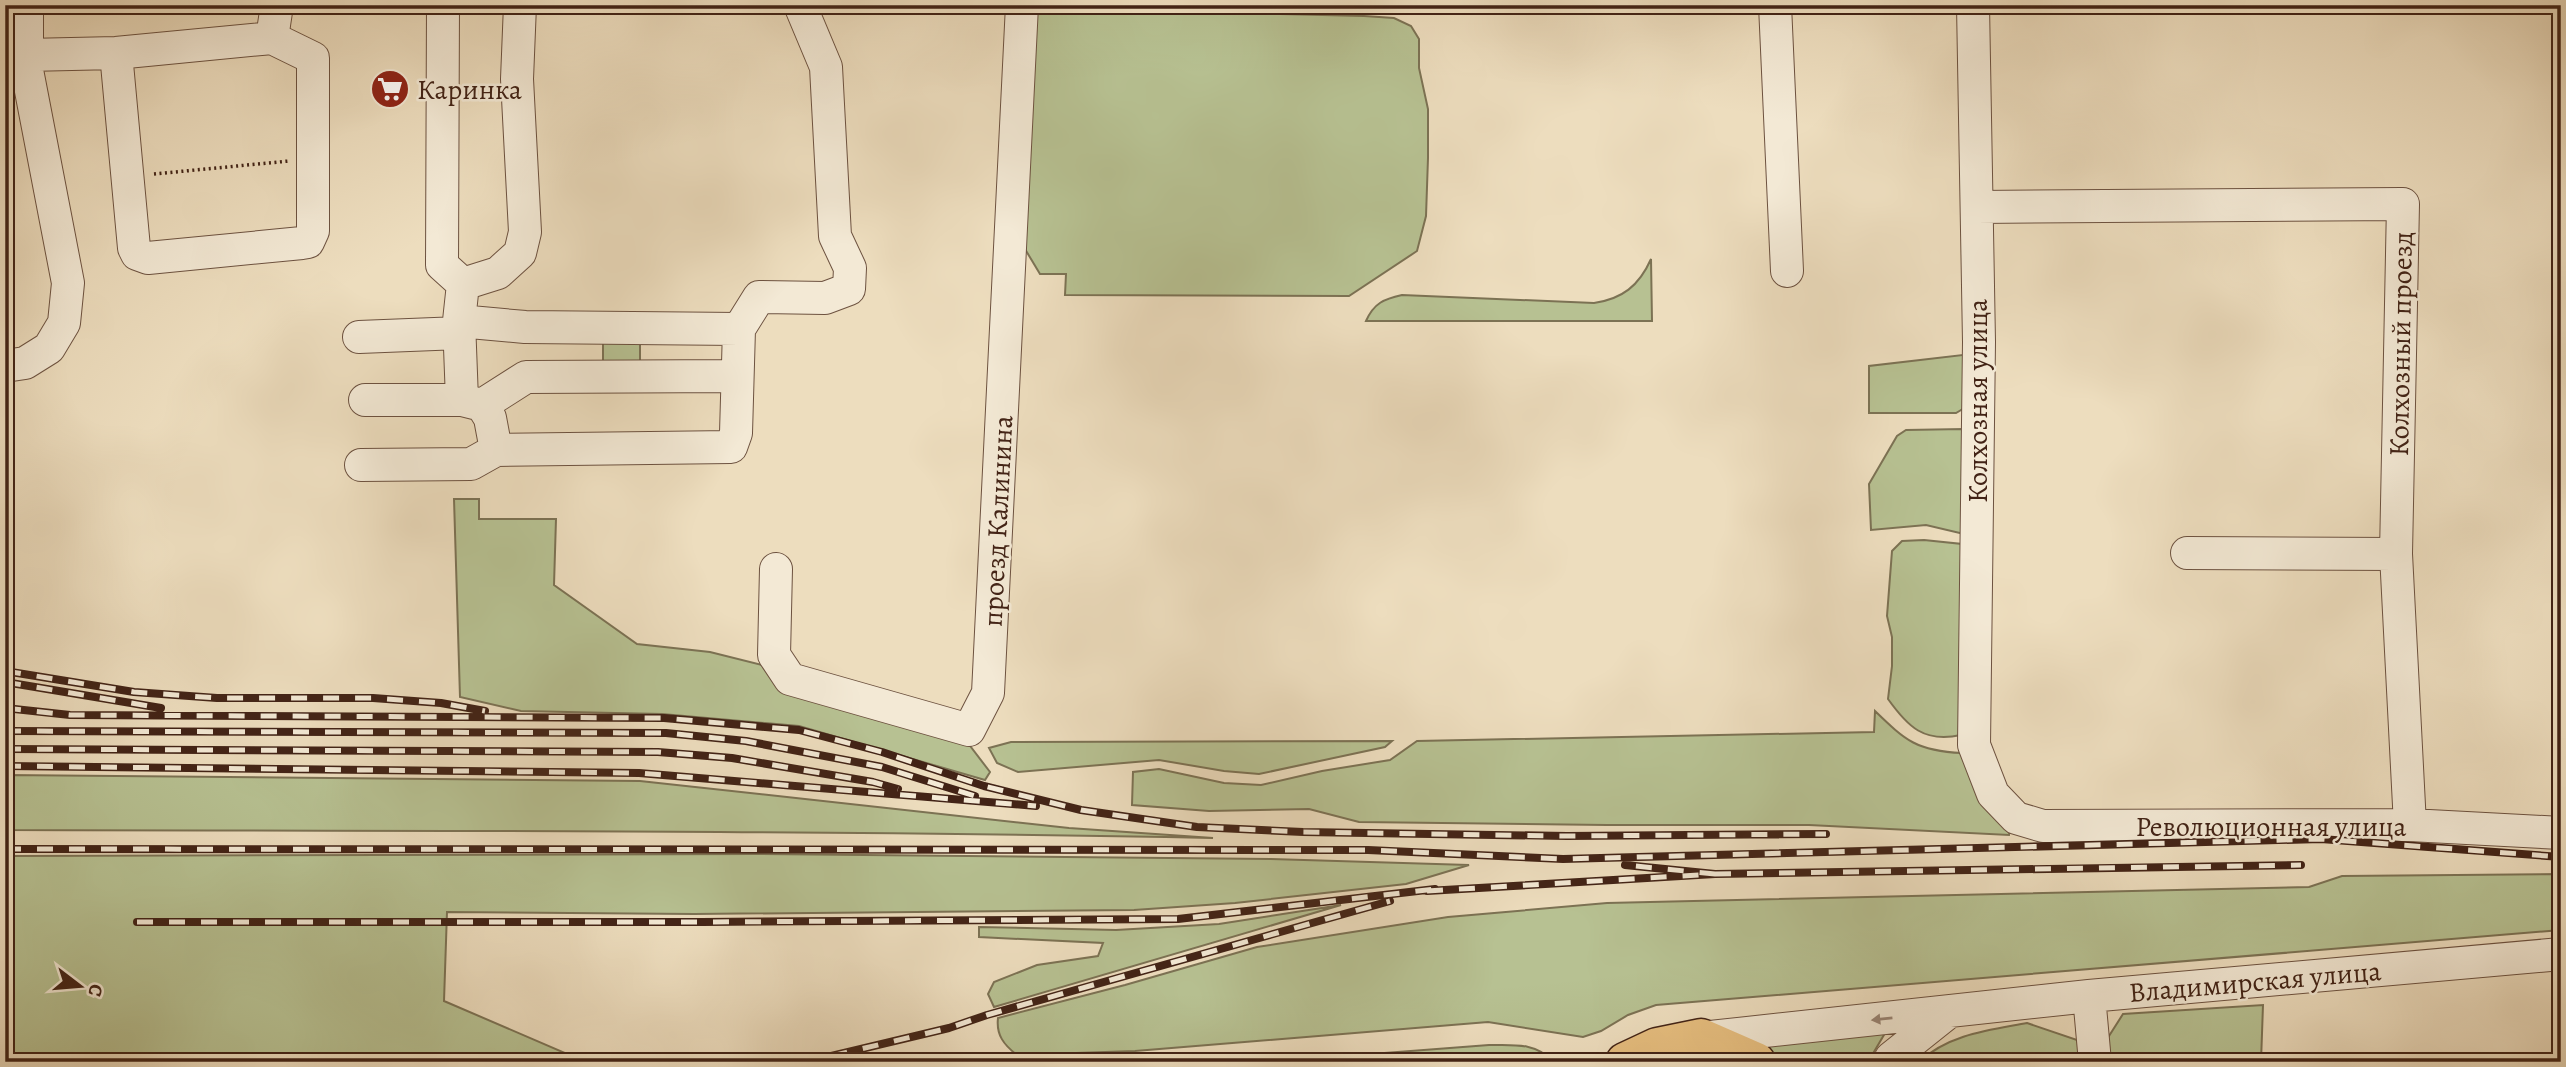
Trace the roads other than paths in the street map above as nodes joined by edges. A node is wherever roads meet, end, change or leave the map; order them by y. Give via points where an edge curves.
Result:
1 (26, 5) edge
2 (277, 5) edge
3 (443, 5) edge
4 (520, 5) edge
5 (800, 5) edge
6 (1022, 5) edge
7 (1774, 5) edge
8 (1973, 5) edge
9 (272, 38) junction
10 (116, 53) junction
11 (27, 55) junction
12 (1977, 207) junction
13 (1787, 271) dead end
14 (463, 285) junction
15 (460, 327) junction
16 (739, 329) junction
17 (359, 337) dead end
18 (5, 366) edge
19 (736, 376) junction
20 (365, 400) dead end
21 (472, 402) junction
22 (496, 450) junction
23 (360, 465) dead end
24 (2187, 552) dead end
25 (2396, 554) junction
26 (776, 569) dead end
27 (1993, 794) joint
28 (2410, 825) junction
29 (2561, 833) edge
30 (2561, 954) edge
31 (2089, 996) junction
32 (1950, 1011) junction
33 (1700, 1038) junction
34 (1625, 1062) edge
35 (1756, 1062) edge
36 (1889, 1062) edge
37 (2095, 1062) edge

1 - 11 street
2 - 9 street
3 - 14 street via 442,265
4 - 14 street via 517,79 525,232 520,254 498,273
5 - 16 street via 826,67 835,236 850,268 849,289 825,298 759,297
6 - 26 street, проезд Калинина via 988,693 969,730 790,678 774,655
7 - 13 street
8 - 12 street, Колхозная улица
9 - 10 street
9 - 10 street via 313,58 313,231 308,242 148,258 137,254
10 - 11 street
11 - 18 street via 68,284 64,323 49,348 25,363
12 - 25 street, Колхозный проезд via 2403,204
12 - 27 street, Колхозная улица via 1974,745
14 - 15 street
15 - 16 street
15 - 17 street
15 - 21 street
16 - 19 street
19 - 21 street via 526,377
19 - 22 street via 736,433 731,447
20 - 21 street
21 - 22 street via 490,418
22 - 23 street via 471,464
24 - 25 street
25 - 28 street, Колхозный проезд
27 - 28 street, Революционная улица via 2016,818 2043,826
28 - 29 street, Революционная улица
30 - 31 street, Владимирская улица
31 - 32 street, Владимирская улица
31 - 37 street
32 -> 33 street, Владимирская улица
32 - 36 street
33 - 34 main road via 1657,1047
33 - 35 main road

